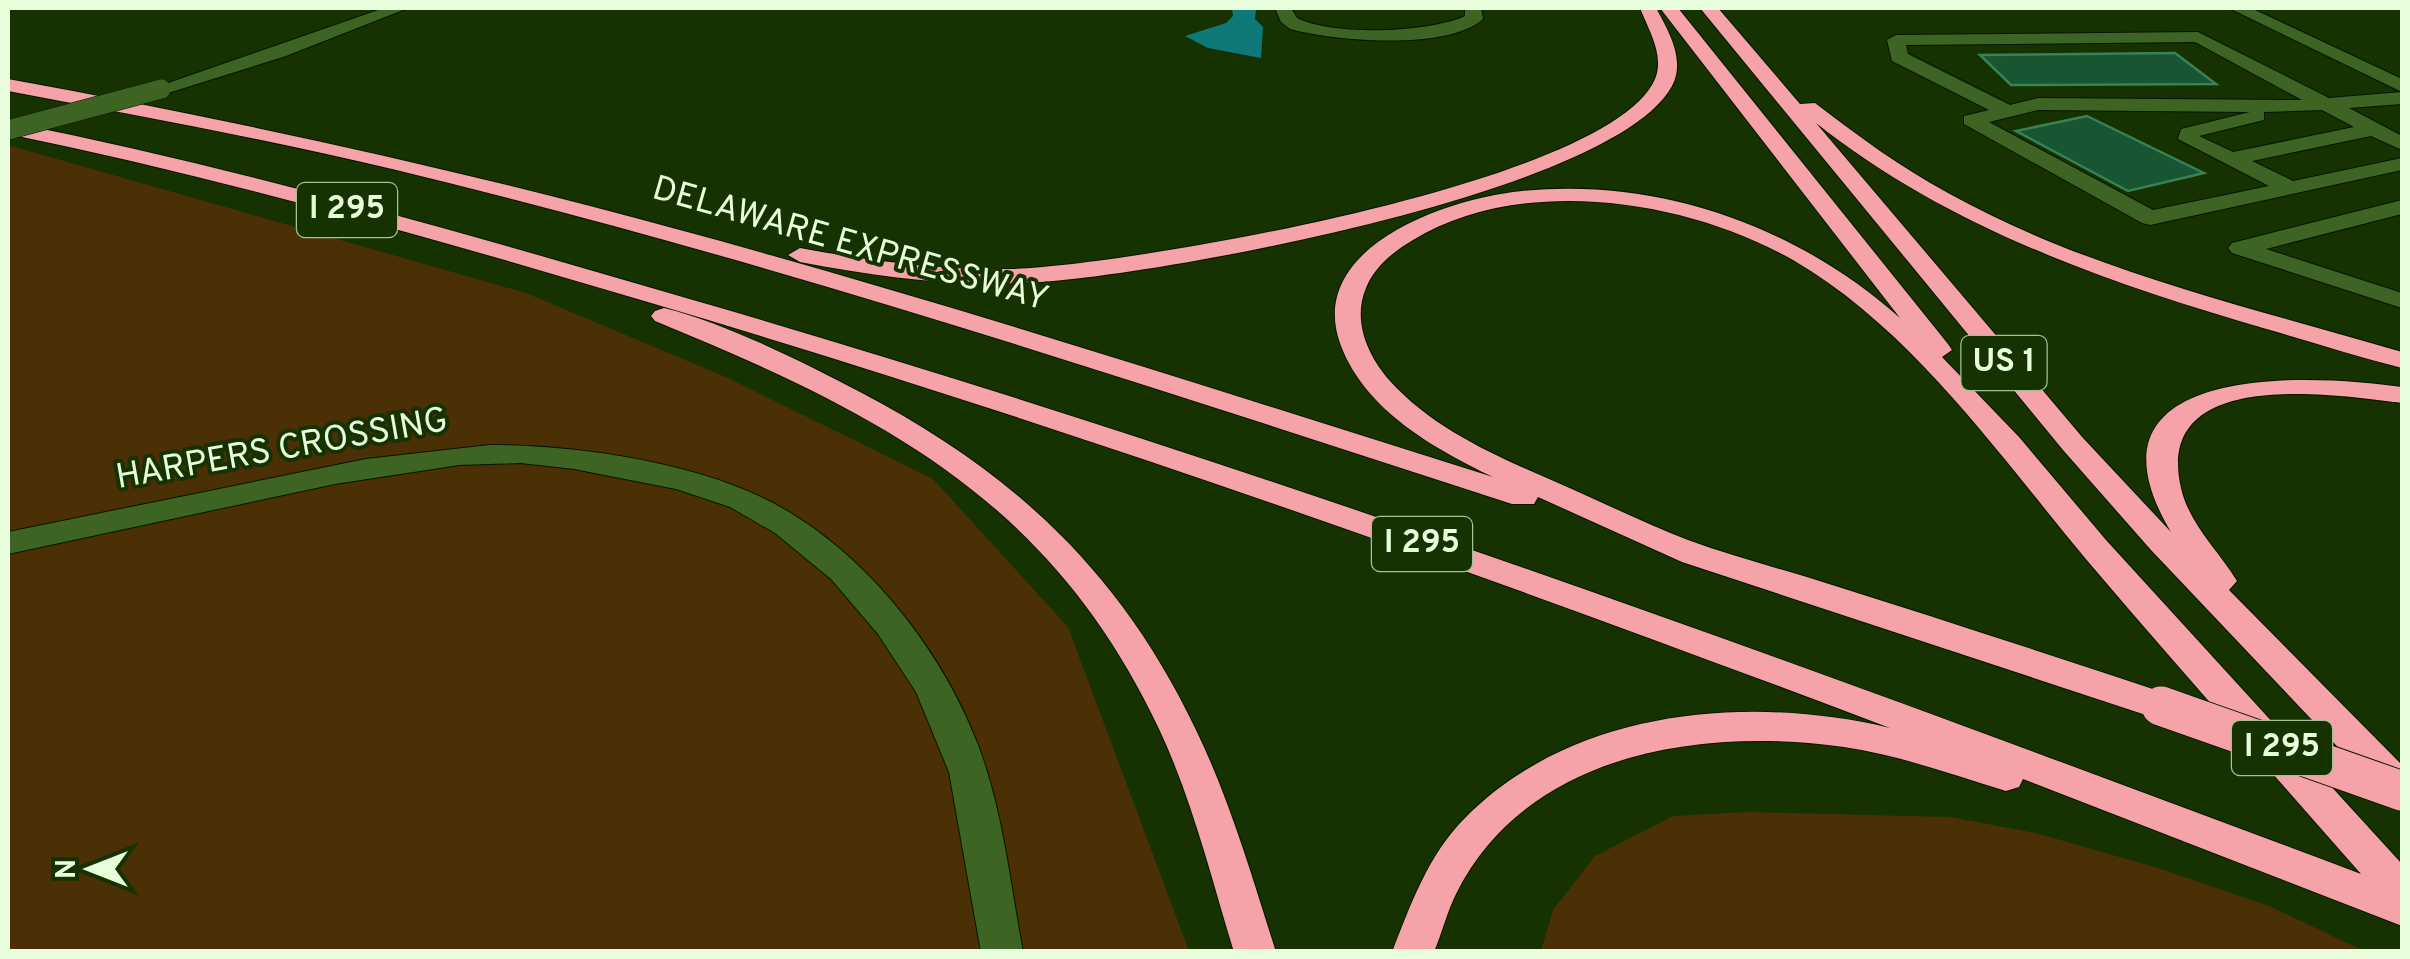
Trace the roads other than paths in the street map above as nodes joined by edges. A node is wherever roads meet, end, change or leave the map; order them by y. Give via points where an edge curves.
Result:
1 (399, 8) edge
2 (1283, 8) edge
3 (1473, 8) edge
4 (1648, 8) edge
5 (1669, 8) edge
6 (1708, 8) edge
7 (2238, 8) edge
8 (2265, 8) edge
9 (1740, 44) junction
10 (2402, 72) edge
11 (8, 85) edge
12 (2402, 86) edge
13 (2402, 98) edge
14 (2325, 104) junction
15 (2296, 106) junction
16 (2007, 112) junction
17 (8, 128) edge
18 (2374, 129) junction
19 (2402, 144) edge
20 (2231, 159) junction
21 (2402, 164) edge
22 (2292, 188) junction
23 (2402, 207) edge
24 (576, 210) junction
25 (503, 253) junction
26 (2402, 300) edge
27 (2402, 360) edge
28 (2402, 395) edge
29 (2020, 457) junction
30 (1654, 539) junction
31 (8, 542) edge
32 (2286, 668) junction
33 (2402, 790) edge
34 (2275, 859) junction
35 (2402, 892) edge
36 (2402, 908) edge
37 (1002, 952) edge
38 (1255, 952) edge
39 (1413, 952) edge

1 - 17 street, bridge via 160,89
2 - 3 street via 1294,24 1349,31 1446,30 1474,19
4 - 24 highway via 1666,51 1662,88 1642,111 1594,143 1440,196 1142,264 1040,276 904,272
5 - 29 highway, US 1
6 - 9 highway, US 1
7 - 12 street
8 - 10 street
9 - 27 highway via 1853,145 1961,210 2109,270
9 - 32 highway, US 1 via 2073,444
11 - 24 highway, DELAWARE EXPRESSWAY / I 295 via 349,151
13 - 14 street
14 - 15 street
14 - 16 street via 2198,37 1896,40 1899,57
14 - 18 street
15 - 16 street via 2038,104
15 - 20 street via 2188,133 2188,139
16 - 22 street via 1970,120 2150,218
17 - 25 highway, I 295
18 - 19 street
18 - 20 street
20 - 22 street
21 - 22 street
23 - 26 street via 2240,248
24 - 30 highway, DELAWARE EXPRESSWAY / I 295 via 1042,346
25 - 34 highway, I 295 via 894,368 1503,571
25 - 38 highway via 837,388 940,446 1030,518 1110,612 1157,688 1196,775
28 - 32 highway via 2314,386 2238,390 2188,410 2167,436 2162,471 2177,516
29 - 30 highway via 1848,286 1784,246 1717,220 1618,200 1517,199 1430,220 1375,257 1352,292 1348,319 1361,361 1386,394 1450,444
29 - 35 highway, US 1
30 - 33 highway, I 295, bridge
31 - 37 street, HARPERS CROSSING via 349,472 520,454 679,480 754,506 851,578 918,666 948,719 972,789
32 - 33 highway, US 1
34 - 36 highway, I 295
34 - 39 highway via 1890,742 1784,727 1678,730 1579,756 1500,808 1451,864

